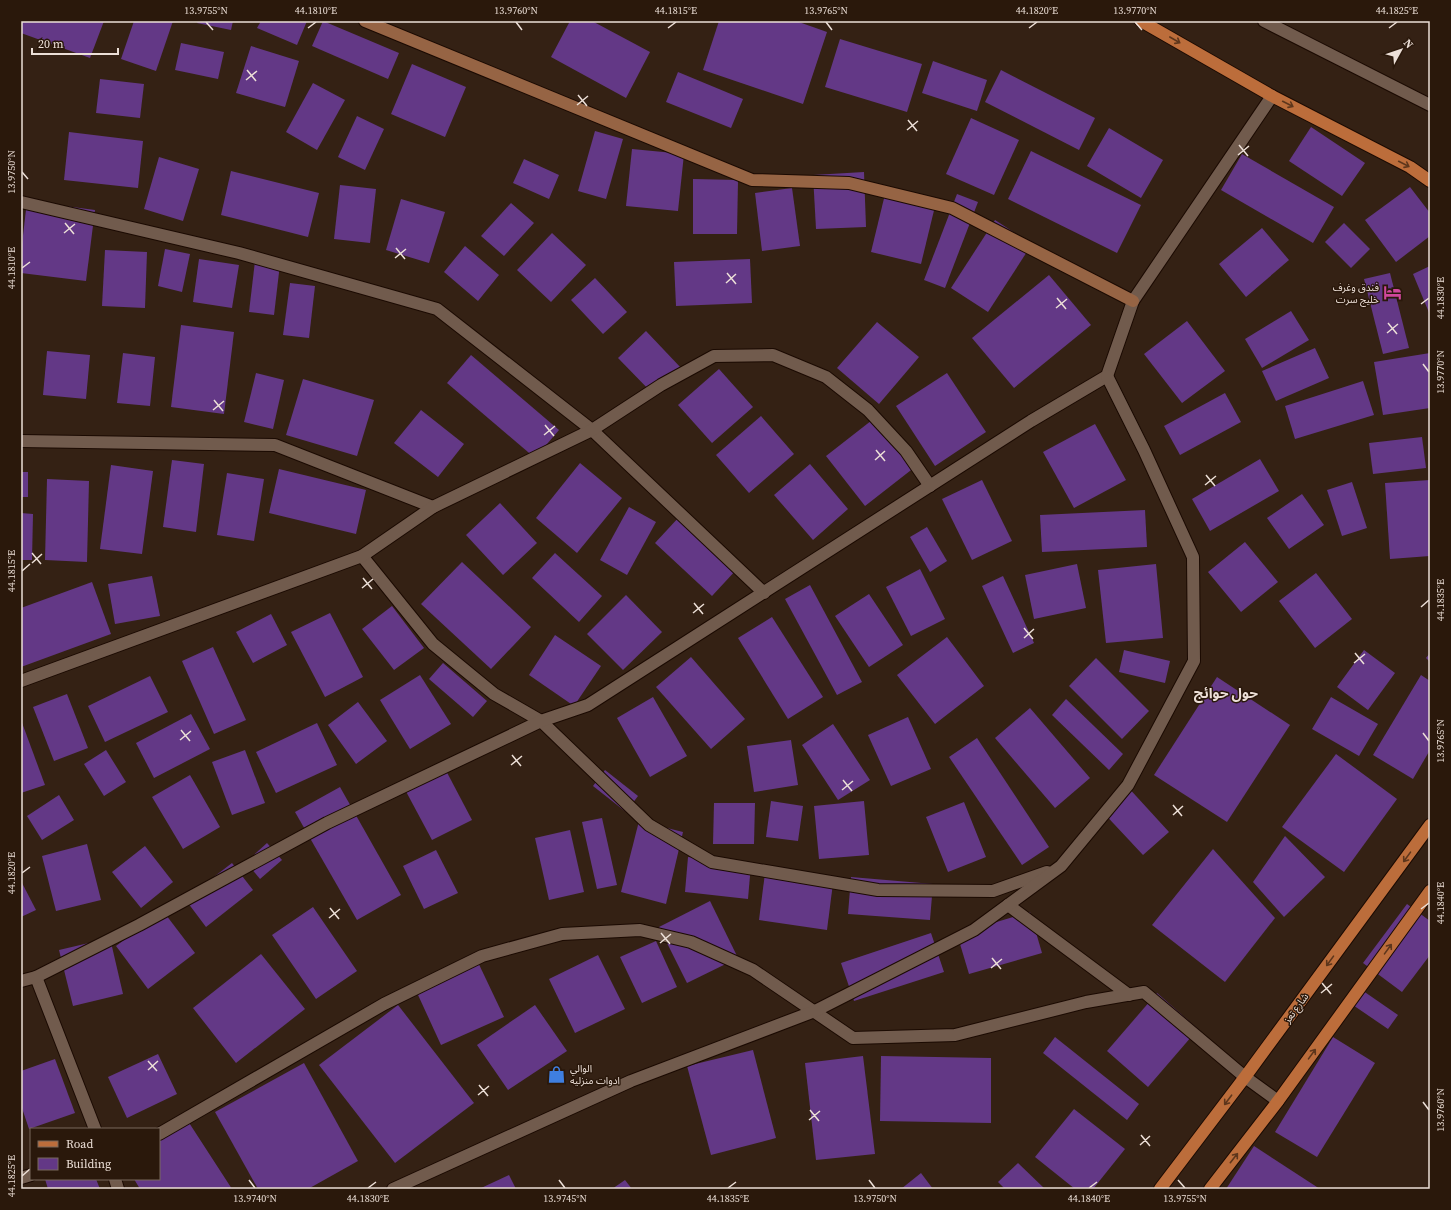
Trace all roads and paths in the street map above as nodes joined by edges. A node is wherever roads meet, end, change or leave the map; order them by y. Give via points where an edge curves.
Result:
1 (365, 21) edge
2 (1141, 21) edge
3 (1264, 21) edge
4 (1272, 96) junction
5 (1430, 105) edge
6 (1430, 181) edge
7 (21, 202) edge
8 (1133, 301) junction
9 (1107, 376) junction
10 (592, 430) junction
11 (21, 441) edge
12 (930, 486) junction
13 (433, 508) junction
14 (362, 556) junction
15 (764, 593) junction
16 (21, 681) edge
17 (541, 721) junction
18 (1430, 825) edge
19 (1061, 866) junction
20 (1430, 891) edge
21 (1008, 905) junction
22 (36, 977) junction
23 (21, 981) edge
24 (1129, 995) junction
25 (815, 1011) junction
26 (1245, 1077) junction
27 (1278, 1101) junction
28 (95, 1128) edge
29 (160, 1133) edge
30 (393, 1189) edge
31 (1160, 1189) edge
32 (1210, 1189) edge

1 - 8 street via 752,180 850,183 952,208
2 -> 4 main road
3 - 5 street
4 -> 6 main road via 1410,167
4 - 8 street
7 - 10 street via 239,254 437,309
8 - 9 street
9 - 12 street
9 - 19 street via 1193,557 1194,661 1128,785
10 - 12 street via 662,385 714,356 773,355 826,377 868,410 906,451
10 - 13 street
10 - 15 street
11 - 13 street via 275,445
12 - 15 street
13 - 14 street
14 - 16 street
14 - 17 street via 433,644 494,694
15 - 17 street via 588,705
17 - 19 street via 649,825 712,862 878,890 993,891
17 - 22 street via 327,823 139,925
18 -> 26 main road, شارع تعز
19 - 21 street
27 -> 20 main road
21 - 24 street
21 - 25 street via 974,930
22 - 23 street
22 - 28 street
24 - 25 street via 1086,1002 955,1035 853,1038
24 - 26 street via 1144,992
25 - 29 street via 753,970 691,942 640,930 562,934 482,956 384,1004
25 - 30 street via 631,1081
26 - 27 street
26 -> 31 main road, شارع تعز
32 -> 27 main road

